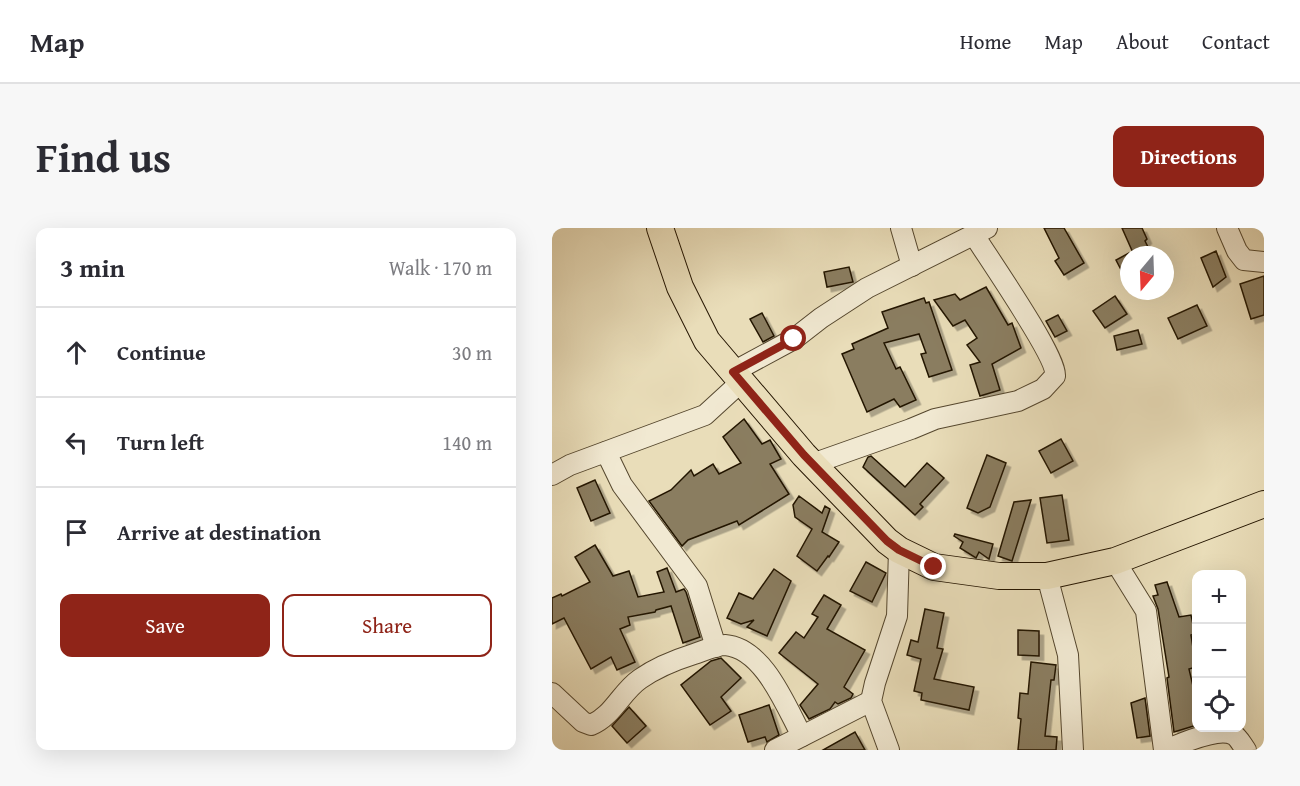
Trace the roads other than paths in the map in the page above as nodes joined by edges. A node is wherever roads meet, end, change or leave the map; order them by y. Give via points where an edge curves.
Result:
1 (660, 228) edge
2 (901, 228) edge
3 (1227, 228) edge
4 (980, 231) edge
5 (1264, 262) edge
6 (912, 266) junction
7 (737, 377) junction
8 (606, 452) junction
9 (812, 464) junction
10 (552, 475) edge
11 (1264, 504) edge
12 (899, 550) junction
13 (1115, 561) junction
14 (1047, 576) junction
15 (716, 647) junction
16 (552, 693) edge
17 (871, 701) junction
18 (802, 736) junction
19 (775, 750) edge
20 (889, 750) edge
21 (1072, 750) edge
22 (1165, 750) edge
23 (1246, 750) edge

1 - 7 main road via 680,287 707,341
2 - 6 street
3 - 5 street via 1244,260
4 - 6 street
4 - 9 street via 1054,365 1055,376 1043,389 1018,401 935,419
6 - 7 street via 867,288
7 - 8 street via 705,415
7 - 9 main road
8 - 10 street
8 - 15 street via 622,485 698,586
9 - 12 main road
11 - 13 main road
12 - 14 main road via 934,567 999,576
12 - 17 street via 897,616
13 - 14 main road
13 - 22 street via 1146,611
14 - 21 street via 1068,655
15 - 16 street via 670,662 639,680 602,721 591,725
15 - 18 street via 725,645 754,658 772,681
17 - 18 street
17 - 20 street
18 - 19 street
22 - 23 street via 1222,731 1235,736

